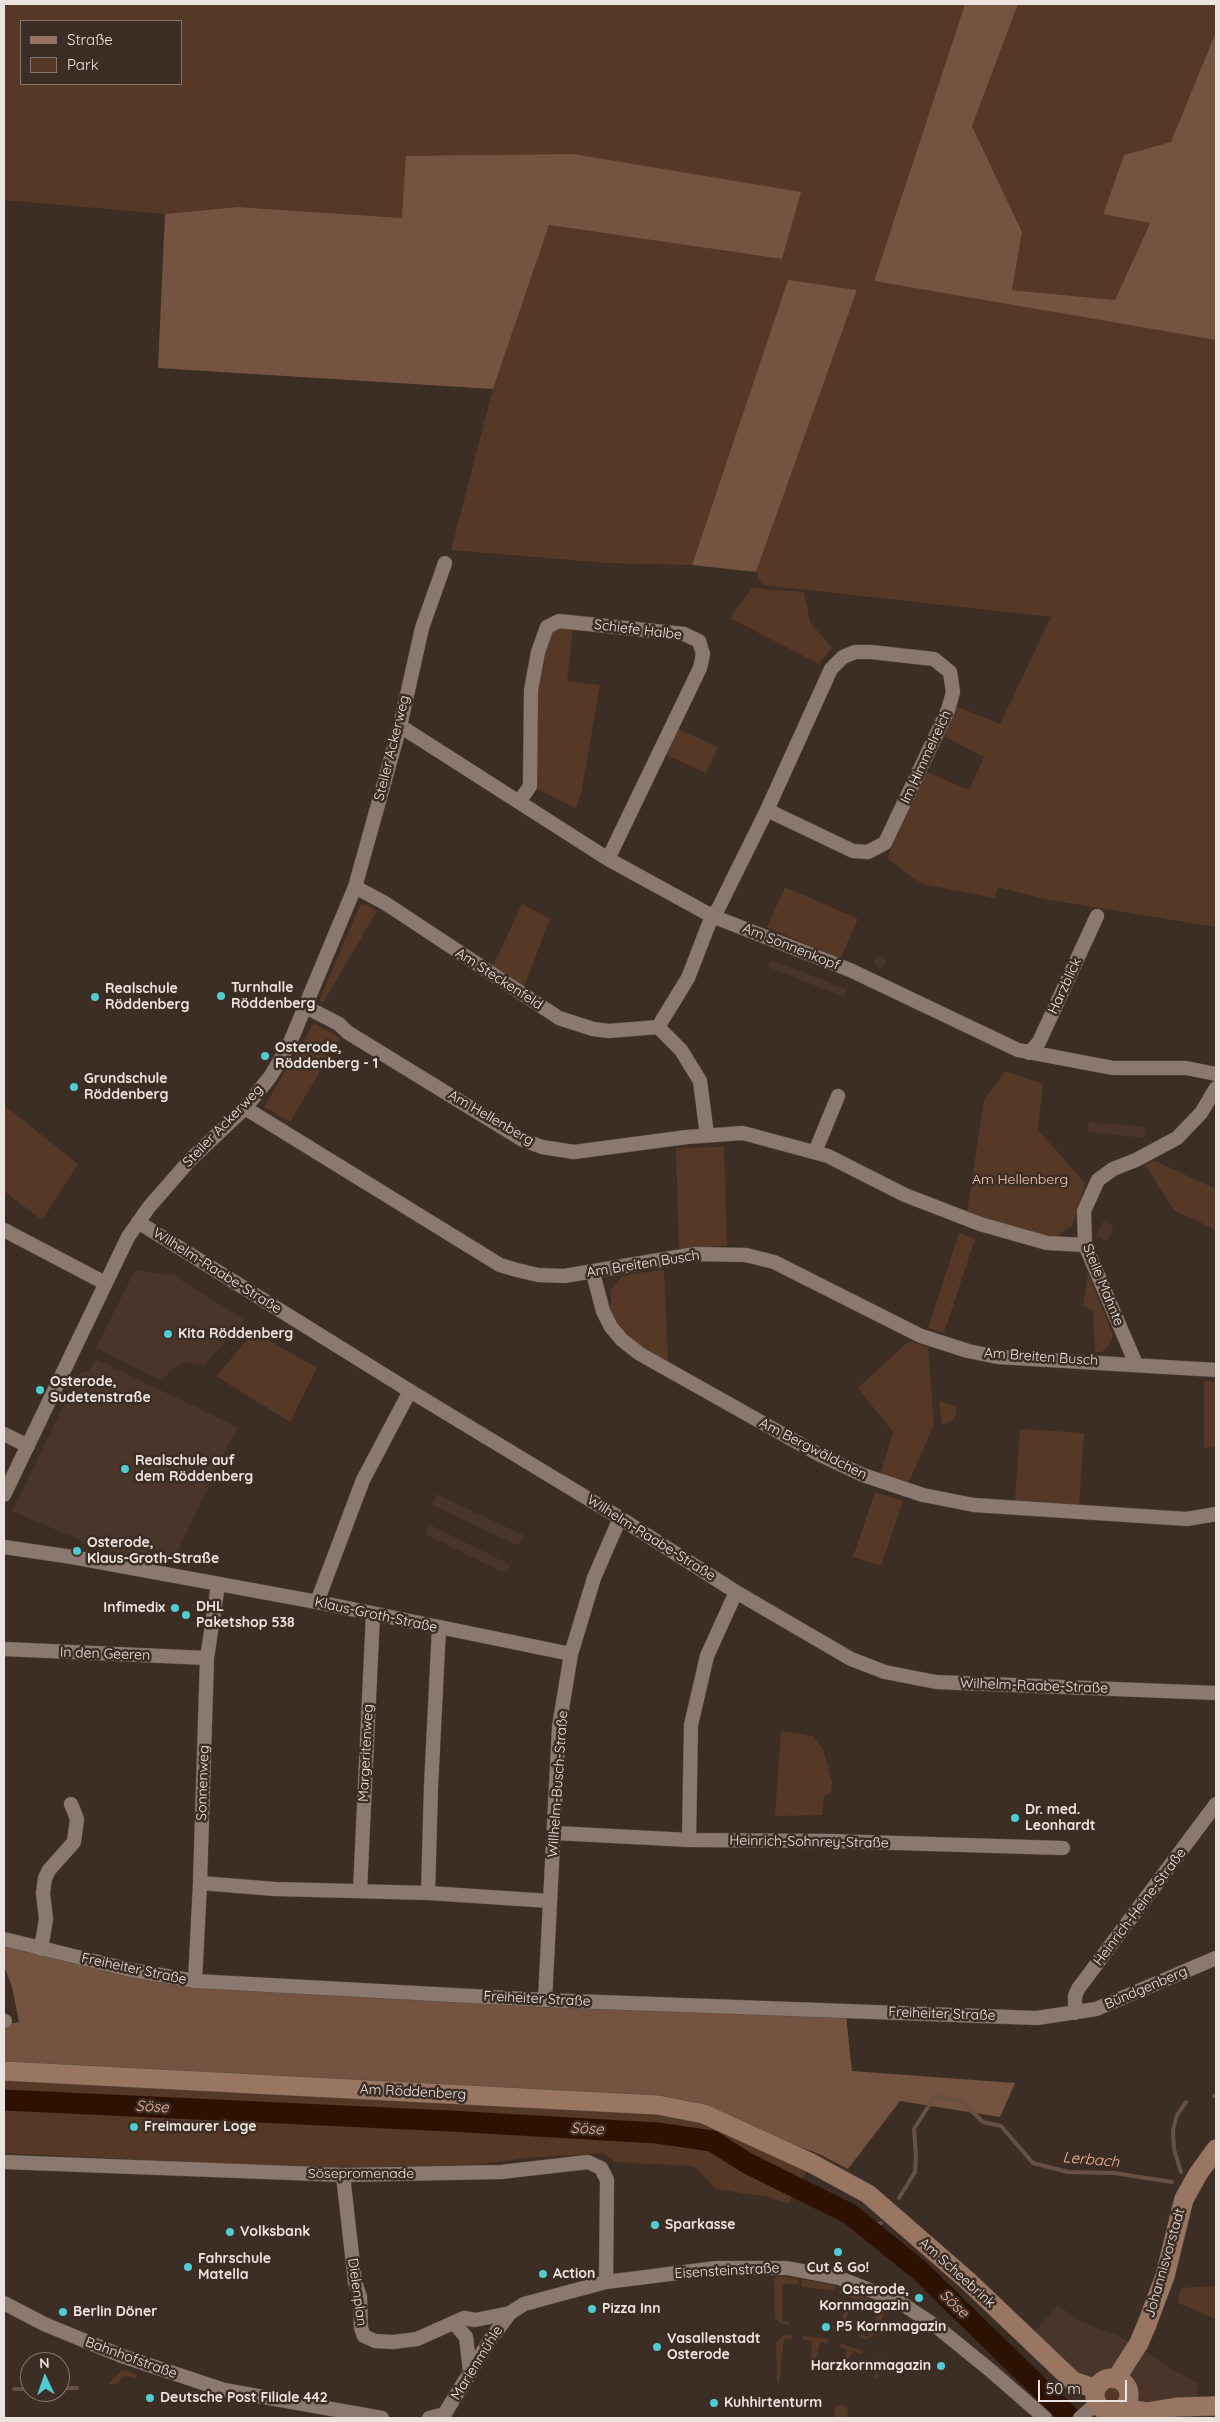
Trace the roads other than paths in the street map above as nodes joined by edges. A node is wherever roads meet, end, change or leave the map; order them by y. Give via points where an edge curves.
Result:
1 (445, 563) dead end
2 (400, 726) junction
3 (519, 802) junction
4 (767, 810) junction
5 (608, 859) junction
6 (355, 886) junction
7 (712, 916) junction
8 (1097, 916) dead end
9 (306, 1007) junction
10 (658, 1027) junction
11 (1029, 1053) junction
12 (1216, 1074) edge
13 (1216, 1088) edge
14 (838, 1096) dead end
15 (245, 1108) junction
16 (707, 1135) junction
17 (814, 1152) junction
18 (138, 1222) junction
19 (4, 1230) edge
20 (1084, 1245) junction
21 (593, 1273) junction
22 (105, 1283) junction
23 (1136, 1364) junction
24 (1216, 1370) edge
25 (410, 1391) junction
26 (4, 1434) edge
27 (28, 1446) junction
28 (4, 1495) edge
29 (1216, 1514) edge
30 (620, 1518) junction
31 (4, 1547) edge
32 (218, 1585) junction
33 (736, 1592) junction
34 (317, 1602) junction
35 (374, 1614) junction
36 (439, 1628) junction
37 (4, 1649) edge
38 (571, 1654) junction
39 (207, 1658) junction
40 (1216, 1693) edge
41 (71, 1804) dead end
42 (1216, 1804) edge
43 (555, 1833) junction
44 (689, 1840) junction
45 (1063, 1848) dead end
46 (200, 1883) junction
47 (360, 1891) junction
48 (428, 1893) junction
49 (550, 1901) junction
50 (4, 1939) edge
51 (41, 1949) junction
52 (1216, 1958) edge
53 (195, 1981) junction
54 (545, 2000) junction
55 (1075, 2013) junction
56 (4, 2071) edge
57 (1216, 2149) edge
58 (4, 2162) edge
59 (811, 2163) joint
60 (343, 2176) junction
61 (606, 2282) junction
62 (4, 2303) edge
63 (510, 2313) junction
64 (459, 2320) junction
65 (433, 2332) joint
66 (470, 2371) junction
67 (1116, 2379) junction
68 (1127, 2402) junction
69 (1090, 2405) edge
70 (1216, 2406) edge
71 (444, 2416) edge
72 (382, 2418) edge
73 (429, 2418) edge
74 (1045, 2418) edge

1 - 2 street, Steiler Ackerweg via 422,628
2 - 3 street, Am Sonnenkopf
2 - 6 street, Steiler Ackerweg
3 - 5 street, Am Sonnenkopf
3 - 5 street, Schiefe Halbe via 530,786 531,690 538,652 547,627 559,621 684,634 699,641 703,654 700,668
4 - 4 street, Im Himmelreich via 831,669 843,657 855,652 871,652 934,659 950,672 953,692 948,710 885,843 868,852 853,851
4 - 7 street, Im Himmelreich
5 - 7 street, Am Sonnenkopf
6 - 9 street, Steiler Ackerweg
6 - 10 street, Am Steckenfeld via 559,1018 601,1030
7 - 10 street via 688,978
7 - 11 street, Am Sonnenkopf via 850,970
8 - 11 street, Harzblick via 1039,1042
9 - 15 street, Steiler Ackerweg via 270,1077
9 - 16 street, Am Hellenberg via 339,1024 523,1140 542,1147 574,1152
10 - 16 street via 681,1050 700,1081
11 - 12 street, Am Sonnenkopf via 1113,1068 1186,1068
13 - 20 street, Steile Mahnte via 1201,1113 1177,1138 1113,1169 1098,1180 1084,1211
14 - 17 street
15 - 18 street, Steiler Ackerweg via 190,1160
15 - 21 street, Am Breiten Busch via 500,1265 538,1275
16 - 17 street, Am Hellenberg via 743,1133
17 - 20 street, Am Hellenberg via 905,1196 980,1224 1046,1243
18 - 22 street, Steiler Ackerweg
18 - 25 street, Wilhelm-Raabe-Straße
19 - 22 street
20 - 23 street, Steile Mahnte
21 - 23 street, Am Breiten Busch via 695,1254 746,1255 782,1266 921,1336 968,1351 998,1357
21 - 29 street, Am Bergwäldchen via 603,1311 611,1327 640,1354 818,1454 863,1475 923,1495 974,1504 1187,1519
22 - 27 street, Steiler Ackerweg
23 - 24 street, Am Breiten Busch
25 - 30 street, Wilhelm-Raabe-Straße
25 - 34 street via 363,1480
26 - 27 street
27 - 28 street, Steiler Ackerweg
30 - 33 street, Wilhelm-Raabe-Straße
30 - 38 street, Willhelm-Busch-Straße via 594,1578
31 - 32 street, Klaus-Groth-Straße
32 - 34 street, Klaus-Groth-Straße
32 - 39 street, Sonnenweg
33 - 40 street, Wilhelm-Raabe-Straße via 851,1659 909,1678 936,1682
33 - 44 street via 708,1656 691,1725
34 - 35 street, Klaus-Groth-Straße
35 - 36 street, Klaus-Groth-Straße
35 - 47 street, Margeritenweg
36 - 38 street, Klaus-Groth-Straße
36 - 48 street
37 - 39 street, In den Geeren
38 - 43 street, Willhelm-Busch-Straße via 559,1727
39 - 46 street, Sonnenweg
41 - 51 street via 76,1819 74,1842 45,1878 46,1919
42 - 55 street, Heinrich-Heine-Straße via 1078,1989
43 - 44 street, Heinrich-Sohnrey-Straße
43 - 49 street, Willhelm-Busch-Straße
44 - 45 street, Heinrich-Sohnrey-Straße
46 - 47 street
46 - 53 street, Sonnenweg
47 - 48 street
48 - 49 street
49 - 54 street, Willhelm-Busch-Straße
50 - 51 street, Freiheiter Straße
51 - 53 street, Freiheiter Straße
52 - 55 street, Bündgenberg via 1096,2009
53 - 54 street, Freiheiter Straße
54 - 55 street, Freiheiter Straße via 1037,2018
56 - 59 main road, Am Röddenberg via 658,2105 704,2114
57 - 67 main road, Johannisvorstadt via 1184,2199 1165,2276 1147,2324
58 - 60 street, Sösepromenade
59 - 69 main road, Am Scheebrink via 868,2194 968,2281 1073,2381
60 - 61 street, Sösepromenade via 495,2173 588,2162 601,2168 607,2180
60 - 65 street, Dielenplan via 364,2336 375,2341 393,2342 417,2339
61 - 63 street, Eisensteinstraße via 524,2304
61 - 74 street, Eisensteinstraße via 716,2268 759,2267 801,2270 839,2278 887,2295 913,2310 1004,2381
62 - 72 street, Bahnhofstraße via 44,2324 105,2349 208,2385
63 - 64 street, Eisensteinstraße
63 - 66 street, Marienmühle
64 - 65 street, Eisensteinstraße
64 - 66 street via 466,2337
66 - 71 street, Marienmühle
67 - 68 main road via 1126,2386
67 - 69 main road via 1107,2379
68 - 69 main road, Am Scheebrink via 1116,2412
68 - 70 main road via 1133,2410 1147,2412
71 - 73 street

